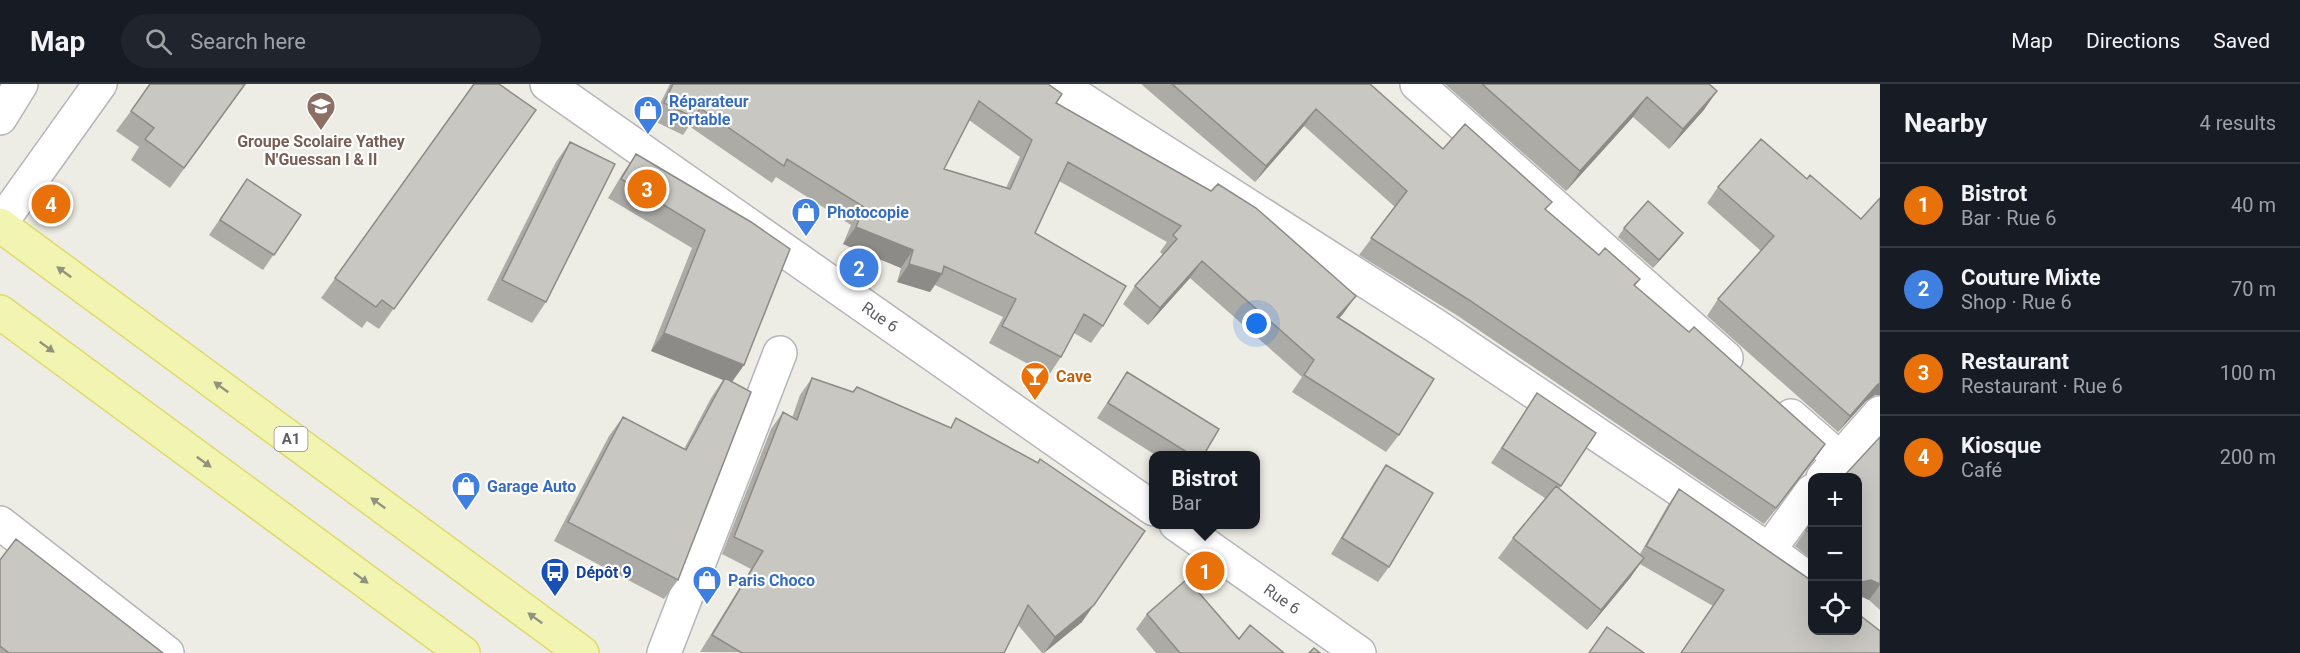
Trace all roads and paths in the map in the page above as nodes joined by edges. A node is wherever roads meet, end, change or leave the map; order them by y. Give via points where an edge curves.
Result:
1 (21, 84) edge
2 (100, 84) edge
3 (547, 84) edge
4 (1058, 84) edge
5 (1418, 84) edge
6 (0, 118) edge
7 (0, 225) edge
8 (0, 312) edge
9 (780, 353) dead end
10 (1880, 414) edge
11 (1830, 467) edge
12 (1808, 496) edge
13 (1149, 505) edge
14 (0, 524) edge
15 (1182, 529) edge
16 (1768, 549) junction
17 (1811, 581) edge
18 (442, 647) edge
19 (167, 653) edge
20 (582, 653) edge
21 (664, 653) edge
22 (1359, 653) edge

1 - 6 street
2 - 7 street
3 - 13 street, Rue 6
4 - 16 street via 1436,326
5 - 11 street via 1757,386
20 -> 7 main road, A1
8 -> 18 main road
9 - 21 street
10 - 11 street
12 - 16 street
14 - 19 street
15 - 22 street, Rue 6
16 - 17 street

